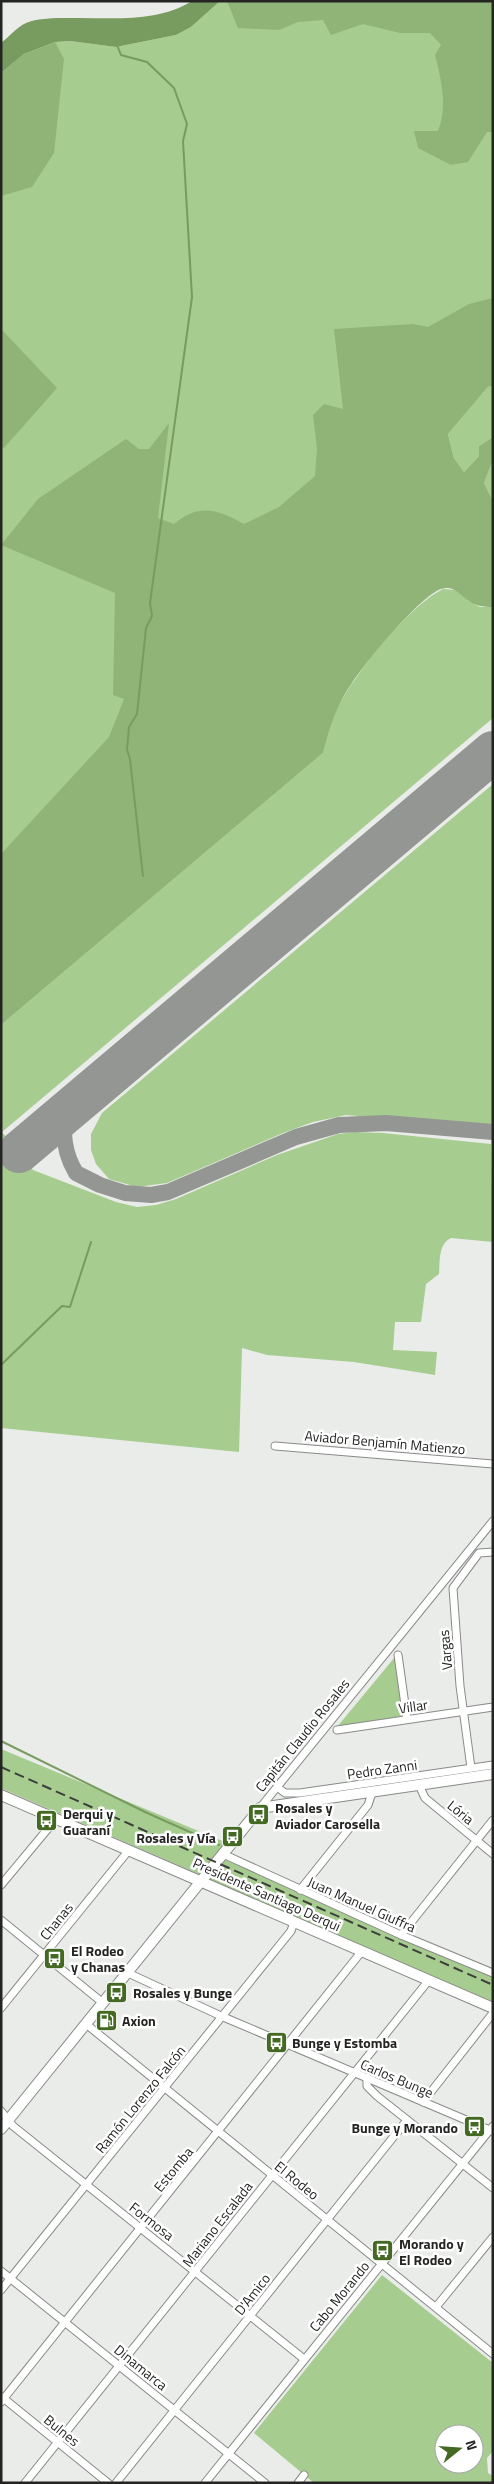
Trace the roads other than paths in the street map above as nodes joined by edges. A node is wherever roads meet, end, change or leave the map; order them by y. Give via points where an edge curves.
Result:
1 (275, 1446) dead end
2 (493, 1464) edge
3 (493, 1521) edge
4 (493, 1552) edge
5 (398, 1655) dead end
6 (493, 1707) edge
7 (463, 1711) junction
8 (408, 1719) junction
9 (337, 1730) dead end
10 (493, 1765) edge
11 (471, 1768) junction
12 (493, 1774) edge
13 (419, 1785) junction
14 (277, 1787) junction
15 (372, 1793) junction
16 (1, 1796) edge
17 (260, 1808) junction
18 (56, 1819) junction
19 (493, 1820) edge
20 (477, 1840) junction
21 (129, 1850) junction
22 (223, 1854) junction
23 (493, 1854) edge
24 (202, 1881) junction
25 (1, 1885) edge
26 (300, 1890) junction
27 (1, 1920) edge
28 (294, 1922) junction
29 (401, 1935) junction
30 (362, 1951) junction
31 (44, 1956) junction
32 (128, 1973) junction
33 (493, 1973) edge
34 (429, 1980) junction
35 (104, 2003) junction
36 (1, 2008) edge
37 (493, 2008) edge
38 (493, 2013) edge
39 (221, 2016) junction
40 (86, 2024) junction
41 (288, 2044) junction
42 (355, 2073) junction
43 (367, 2078) junction
44 (165, 2088) junction
45 (423, 2102) junction
46 (1, 2111) edge
47 (9, 2120) junction
48 (407, 2120) junction
49 (1, 2129) edge
50 (492, 2129) edge
51 (218, 2133) junction
52 (462, 2163) junction
53 (270, 2175) junction
54 (86, 2186) junction
55 (493, 2188) edge
56 (326, 2220) junction
57 (141, 2229) junction
58 (493, 2237) edge
59 (380, 2264) junction
60 (1, 2271) edge
61 (195, 2271) junction
62 (10, 2278) junction
63 (1, 2290) edge
64 (436, 2307) junction
65 (250, 2316) junction
66 (65, 2322) junction
67 (492, 2351) edge
68 (304, 2359) junction
69 (119, 2366) junction
70 (2, 2399) edge
71 (174, 2410) junction
72 (58, 2443) junction
73 (228, 2453) junction
74 (304, 2475) dead end
75 (25, 2483) edge
76 (108, 2483) edge
77 (116, 2483) edge
78 (205, 2483) edge
79 (265, 2483) edge
80 (298, 2483) edge

1 - 2 street, Aviador Benjamín Matienzo
3 - 14 street, Capitán Claudio Rosales
4 - 7 street, Vargas via 479,1553 452,1588
5 - 8 street
6 - 7 street, Villar
7 - 8 street, Villar
7 - 11 street, Vargas
8 - 9 street, Villar
10 - 11 street, Pedro Zanni
11 - 14 street, Pedro Zanni via 300,1793 286,1793
12 - 13 street
13 - 15 street
13 - 20 street, Lória via 425,1798
14 - 17 street, Capitán Claudio Rosales
15 - 17 street
15 - 26 street via 368,1805
16 - 18 street, Presidente Santiago Derqui
17 - 22 street, Capitán Claudio Rosales
18 - 21 street, Presidente Santiago Derqui
18 - 25 street
19 - 20 street
20 - 23 street, Lória
20 - 29 street
21 - 24 street, Presidente Santiago Derqui
21 - 31 street, Chanas
22 - 24 street, Capitán Claudio Rosales
22 - 26 street, Juan Manuel Giuffra
24 - 28 street, Presidente Santiago Derqui
24 - 32 street, Capitán Claudio Rosales
26 - 29 street, Juan Manuel Giuffra
27 - 31 street
28 - 30 street, Presidente Santiago Derqui
28 - 39 street, Ramón Lorenzo Falcón via 291,1931
29 - 33 street, Juan Manuel Giuffra
30 - 34 street, Presidente Santiago Derqui
30 - 41 street, Estomba
31 - 35 street
31 - 36 street, Chanas
32 - 35 street, Capitán Claudio Rosales
32 - 39 street, Carlos Bunge
34 - 37 street, Presidente Santiago Derqui
34 - 42 street, Mariano Escalada
35 - 40 street, Capitán Claudio Rosales
38 - 45 street
39 - 41 street, Carlos Bunge
39 - 44 street, Ramón Lorenzo Falcón
40 - 44 street, El Rodeo
40 - 47 street, Capitán Claudio Rosales
41 - 42 street, Carlos Bunge
41 - 51 street, Estomba
42 - 43 street, Carlos Bunge
42 - 53 street, Mariano Escalada
43 - 45 street, Carlos Bunge
43 - 48 street via 367,2086
44 - 51 street, El Rodeo
44 - 54 street, Ramón Lorenzo Falcón
45 - 50 street, Carlos Bunge
46 - 47 street, Formosa
47 - 49 street, Capitán Claudio Rosales
47 - 54 street, Formosa
48 - 52 street
48 - 56 street, D'Amico
50 - 52 street, Cabo Morando
51 - 53 street, El Rodeo
51 - 57 street, Estomba
52 - 55 street
52 - 59 street, Cabo Morando
53 - 56 street, El Rodeo
53 - 61 street, Mariano Escalada
54 - 57 street, Formosa
54 - 62 street, Ramón Lorenzo Falcón
56 - 59 street, El Rodeo
56 - 65 street, D'Amico
57 - 61 street, Formosa
57 - 66 street, Estomba
58 - 64 street
59 - 64 street, El Rodeo
59 - 68 street, Cabo Morando
60 - 62 street, Dinamarca
61 - 65 street, Formosa
61 - 69 street, Mariano Escalada
62 - 63 street, Ramón Lorenzo Falcón
62 - 66 street, Dinamarca
64 - 67 street, El Rodeo
65 - 68 street, Formosa
65 - 71 street, D'Amico
66 - 69 street, Dinamarca
66 - 70 street, Estomba
68 - 73 street, Cabo Morando
69 - 71 street, Dinamarca
69 - 72 street, Mariano Escalada
70 - 72 street, Bulnes
71 - 73 street, Dinamarca
71 - 77 street, D'Amico
72 - 75 street, Mariano Escalada
72 - 76 street, Bulnes
73 - 78 street, Cabo Morando
73 - 79 street, Dinamarca
74 - 80 street

